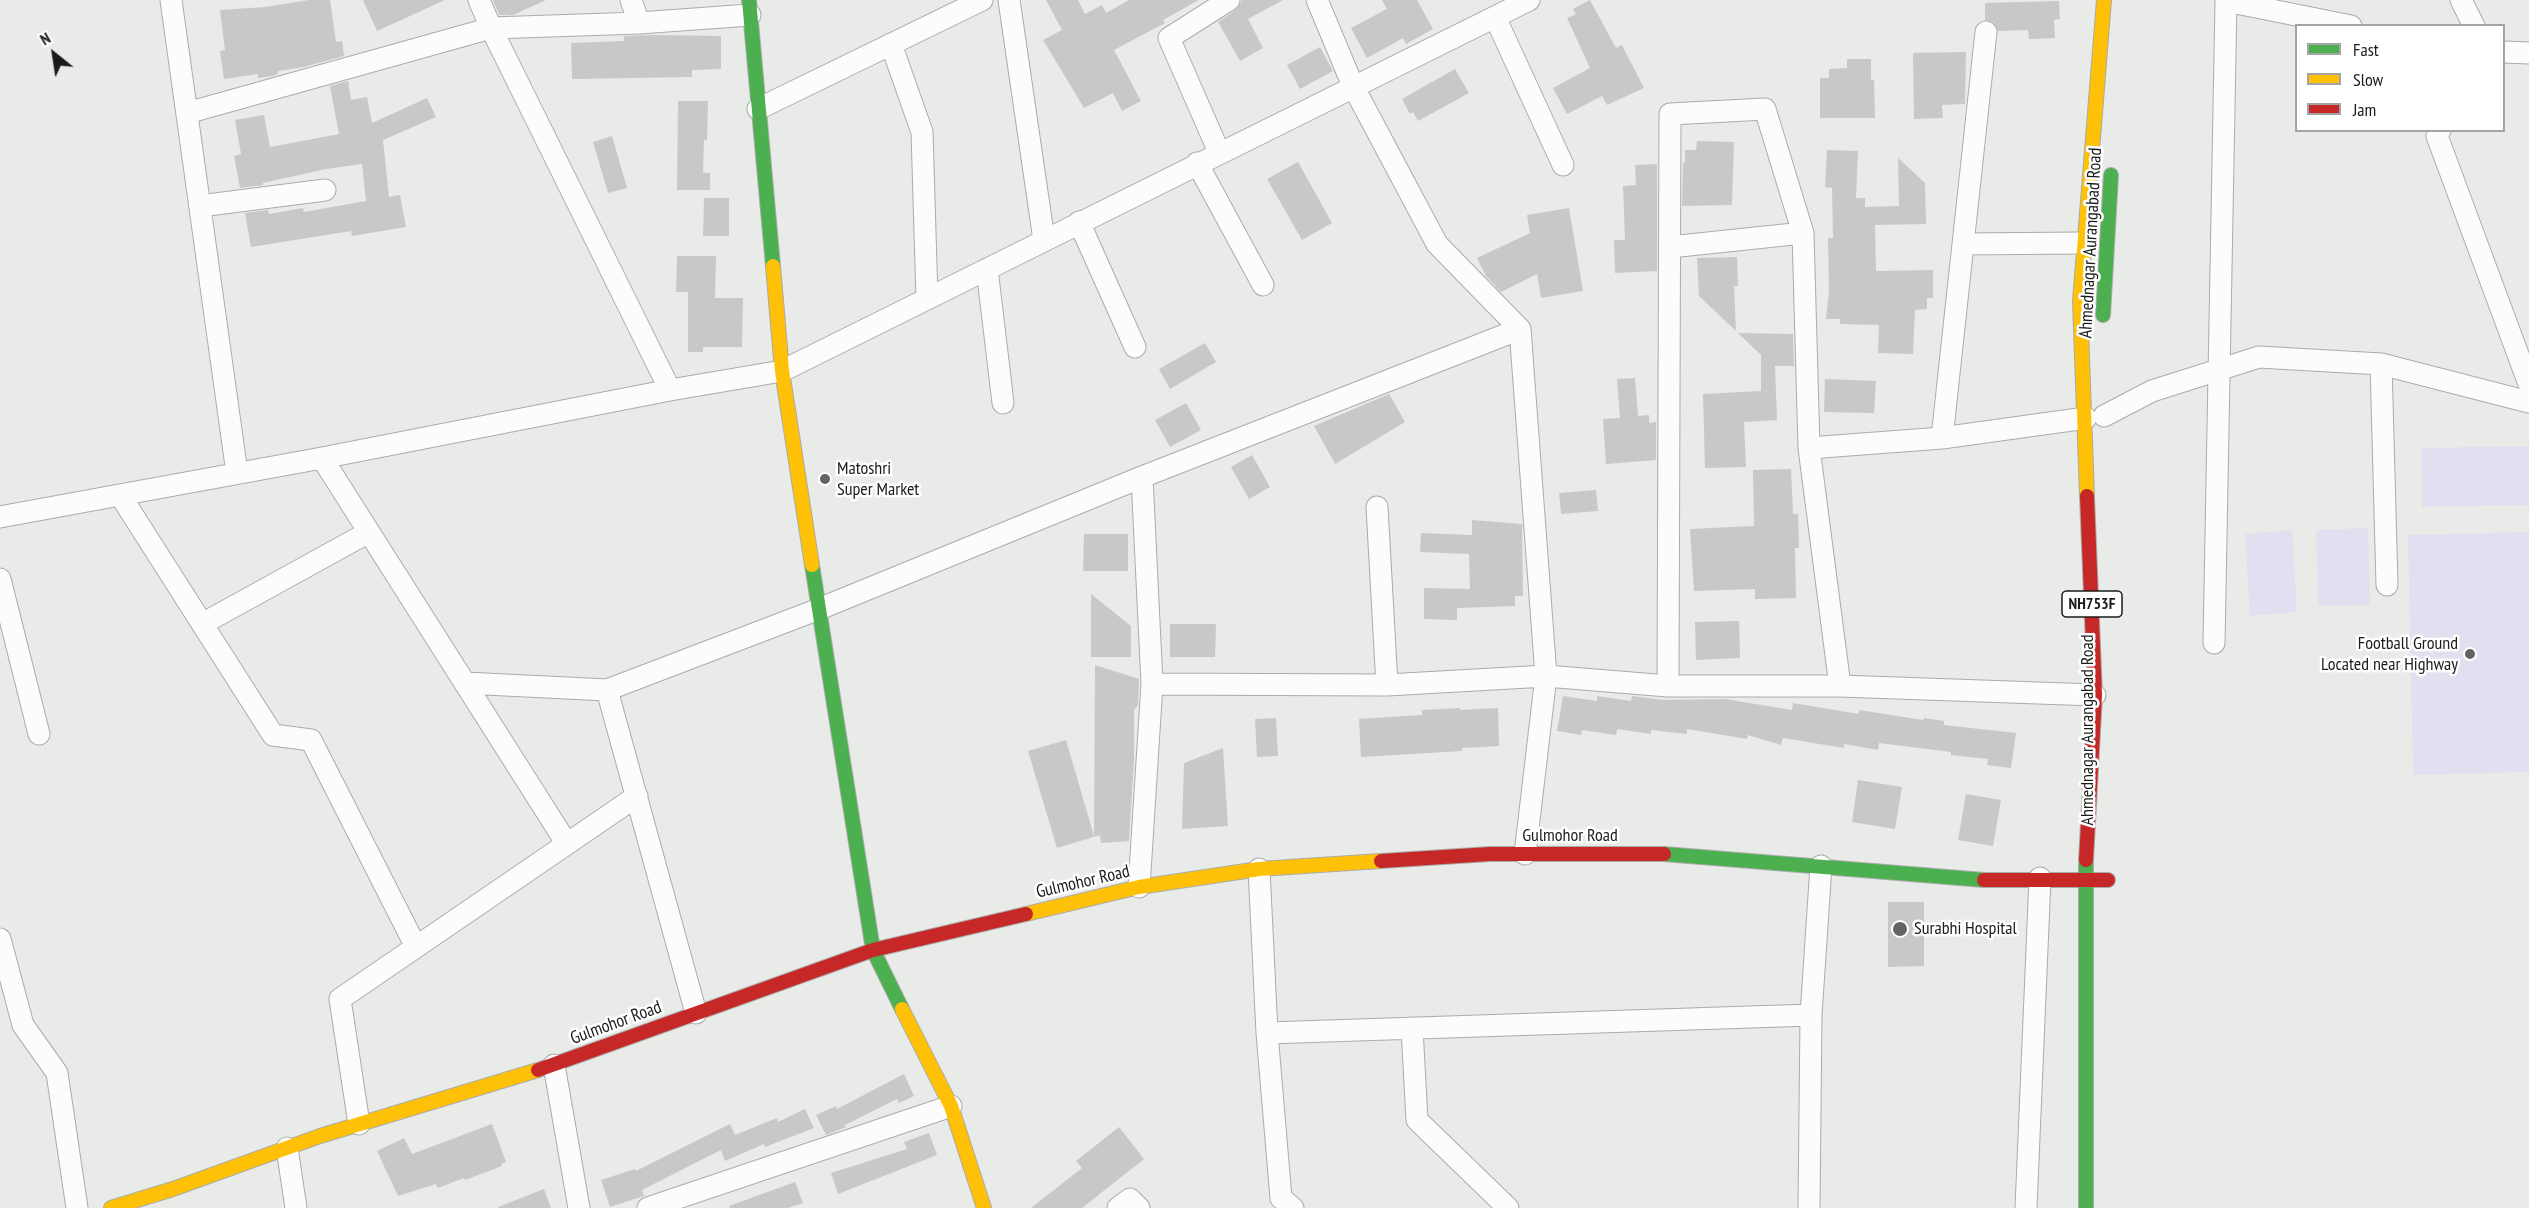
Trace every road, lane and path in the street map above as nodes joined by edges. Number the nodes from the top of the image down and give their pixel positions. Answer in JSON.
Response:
{"nodes":[{"id":1,"x":479,"y":0,"type":"edge"},
{"id":2,"x":631,"y":0,"type":"edge"},
{"id":3,"x":982,"y":0,"type":"edge"},
{"id":4,"x":1009,"y":0,"type":"edge"},
{"id":5,"x":1229,"y":0,"type":"edge"},
{"id":6,"x":1317,"y":0,"type":"edge"},
{"id":7,"x":1529,"y":0,"type":"edge"},
{"id":8,"x":2104,"y":0,"type":"edge"},
{"id":9,"x":2461,"y":0,"type":"edge"},
{"id":10,"x":177,"y":1,"type":"edge"},
{"id":11,"x":749,"y":8,"type":"edge"},
{"id":12,"x":1495,"y":17,"type":"junction"},
{"id":13,"x":639,"y":23,"type":"junction"},
{"id":14,"x":2341,"y":24,"type":"edge"},
{"id":15,"x":2473,"y":24,"type":"edge"},
{"id":16,"x":490,"y":28,"type":"junction"},
{"id":17,"x":1986,"y":32,"type":"dead end"},
{"id":18,"x":891,"y":44,"type":"junction"},
{"id":19,"x":2505,"y":52,"type":"edge"},
{"id":20,"x":2529,"y":53,"type":"edge"},
{"id":21,"x":1353,"y":86,"type":"junction"},
{"id":22,"x":758,"y":109,"type":"junction"},
{"id":23,"x":187,"y":113,"type":"junction"},
{"id":24,"x":2439,"y":132,"type":"edge"},
{"id":25,"x":1219,"y":152,"type":"junction"},
{"id":26,"x":2113,"y":157,"type":"dead end"},
{"id":27,"x":1197,"y":163,"type":"junction"},
{"id":28,"x":1563,"y":165,"type":"dead end"},
{"id":29,"x":325,"y":190,"type":"dead end"},
{"id":30,"x":200,"y":206,"type":"junction"},
{"id":31,"x":1078,"y":222,"type":"junction"},
{"id":32,"x":1803,"y":233,"type":"junction"},
{"id":33,"x":1044,"y":240,"type":"junction"},
{"id":34,"x":2083,"y":243,"type":"junction"},
{"id":35,"x":1963,"y":244,"type":"junction"},
{"id":36,"x":1670,"y":247,"type":"junction"},
{"id":37,"x":987,"y":269,"type":"junction"},
{"id":38,"x":1263,"y":285,"type":"dead end"},
{"id":39,"x":927,"y":299,"type":"junction"},
{"id":40,"x":2103,"y":324,"type":"dead end"},
{"id":41,"x":1520,"y":329,"type":"junction"},
{"id":42,"x":1135,"y":347,"type":"dead end"},
{"id":43,"x":2381,"y":364,"type":"junction"},
{"id":44,"x":2220,"y":369,"type":"junction"},
{"id":45,"x":782,"y":371,"type":"junction"},
{"id":46,"x":2529,"y":384,"type":"edge"},
{"id":47,"x":670,"y":390,"type":"junction"},
{"id":48,"x":2529,"y":402,"type":"edge"},
{"id":49,"x":1003,"y":403,"type":"dead end"},
{"id":50,"x":2099,"y":417,"type":"junction"},
{"id":51,"x":1942,"y":438,"type":"junction"},
{"id":52,"x":1809,"y":448,"type":"junction"},
{"id":53,"x":322,"y":458,"type":"junction"},
{"id":54,"x":237,"y":473,"type":"junction"},
{"id":55,"x":1142,"y":477,"type":"junction"},
{"id":56,"x":120,"y":495,"type":"junction"},
{"id":57,"x":1377,"y":507,"type":"dead end"},
{"id":58,"x":0,"y":517,"type":"edge"},
{"id":59,"x":369,"y":532,"type":"junction"},
{"id":60,"x":0,"y":579,"type":"edge"},
{"id":61,"x":2387,"y":585,"type":"dead end"},
{"id":62,"x":2105,"y":594,"type":"dead end"},
{"id":63,"x":819,"y":609,"type":"junction"},
{"id":64,"x":202,"y":624,"type":"junction"},
{"id":65,"x":2214,"y":643,"type":"dead end"},
{"id":66,"x":1546,"y":676,"type":"junction"},
{"id":67,"x":465,"y":683,"type":"junction"},
{"id":68,"x":1152,"y":684,"type":"junction"},
{"id":69,"x":1386,"y":685,"type":"junction"},
{"id":70,"x":1668,"y":686,"type":"junction"},
{"id":71,"x":1840,"y":686,"type":"junction"},
{"id":72,"x":607,"y":690,"type":"junction"},
{"id":73,"x":2095,"y":695,"type":"junction"},
{"id":74,"x":39,"y":734,"type":"dead end"},
{"id":75,"x":2106,"y":749,"type":"dead end"},
{"id":76,"x":637,"y":796,"type":"junction"},
{"id":77,"x":567,"y":844,"type":"junction"},
{"id":78,"x":1525,"y":854,"type":"junction"},
{"id":79,"x":1821,"y":866,"type":"junction"},
{"id":80,"x":1259,"y":869,"type":"junction"},
{"id":81,"x":2040,"y":879,"type":"junction"},
{"id":82,"x":2085,"y":880,"type":"junction"},
{"id":83,"x":2108,"y":880,"type":"dead end"},
{"id":84,"x":1139,"y":887,"type":"junction"},
{"id":85,"x":0,"y":939,"type":"edge"},
{"id":86,"x":416,"y":947,"type":"junction"},
{"id":87,"x":873,"y":950,"type":"junction"},
{"id":88,"x":696,"y":1013,"type":"junction"},
{"id":89,"x":1811,"y":1015,"type":"junction"},
{"id":90,"x":1413,"y":1029,"type":"junction"},
{"id":91,"x":1267,"y":1033,"type":"junction"},
{"id":92,"x":554,"y":1065,"type":"junction"},
{"id":93,"x":951,"y":1106,"type":"junction"},
{"id":94,"x":358,"y":1124,"type":"junction"},
{"id":95,"x":286,"y":1148,"type":"junction"},
{"id":96,"x":77,"y":1208,"type":"edge"},
{"id":97,"x":111,"y":1208,"type":"edge"},
{"id":98,"x":296,"y":1208,"type":"edge"},
{"id":99,"x":579,"y":1208,"type":"edge"},
{"id":100,"x":648,"y":1208,"type":"edge"},
{"id":101,"x":984,"y":1208,"type":"edge"},
{"id":102,"x":1118,"y":1208,"type":"edge"},
{"id":103,"x":1139,"y":1208,"type":"edge"},
{"id":104,"x":1293,"y":1208,"type":"edge"},
{"id":105,"x":1508,"y":1208,"type":"edge"},
{"id":106,"x":1809,"y":1208,"type":"edge"},
{"id":107,"x":2026,"y":1208,"type":"edge"},
{"id":108,"x":2086,"y":1208,"type":"edge"}],
"edges":[{"from":1,"to":16,"type":"street"},
{"from":2,"to":13,"type":"street"},
{"from":3,"to":18,"type":"street"},
{"from":4,"to":33,"type":"street"},
{"from":5,"to":25,"type":"street"},
{"from":6,"to":21,"type":"street"},
{"from":7,"to":12,"type":"street"},
{"from":8,"to":34,"type":"main road","number":"NH753F"},
{"from":9,"to":15,"type":"street"},
{"from":10,"to":23,"type":"street"},
{"from":11,"to":13,"type":"street"},
{"from":11,"to":22,"type":"main road"},
{"from":12,"to":21,"type":"street"},
{"from":12,"to":28,"type":"street"},
{"from":13,"to":16,"type":"street"},
{"from":14,"to":44,"type":"street"},
{"from":16,"to":23,"type":"street"},
{"from":16,"to":47,"type":"street"},
{"from":17,"to":35,"type":"street"},
{"from":18,"to":22,"type":"street"},
{"from":18,"to":39,"type":"street"},
{"from":19,"to":20,"type":"street"},
{"from":21,"to":25,"type":"street"},
{"from":21,"to":41,"type":"street"},
{"from":22,"to":45,"type":"main road"},
{"from":23,"to":30,"type":"street"},
{"from":24,"to":46,"type":"street"},
{"from":25,"to":27,"type":"street"},
{"from":26,"to":40,"type":"main road","name":"Ahmednagar Aurangabad Road"},
{"from":27,"to":31,"type":"street"},
{"from":27,"to":38,"type":"street"},
{"from":29,"to":30,"type":"street"},
{"from":30,"to":54,"type":"street"},
{"from":31,"to":33,"type":"street"},
{"from":31,"to":42,"type":"street"},
{"from":32,"to":36,"type":"street"},
{"from":32,"to":36,"type":"street"},
{"from":32,"to":52,"type":"street"},
{"from":33,"to":37,"type":"street"},
{"from":34,"to":35,"type":"street"},
{"from":34,"to":50,"type":"main road","number":"NH753F"},
{"from":35,"to":51,"type":"street"},
{"from":36,"to":70,"type":"street"},
{"from":37,"to":39,"type":"street"},
{"from":37,"to":49,"type":"street"},
{"from":39,"to":45,"type":"street"},
{"from":41,"to":55,"type":"street"},
{"from":41,"to":66,"type":"street"},
{"from":43,"to":44,"type":"street"},
{"from":43,"to":48,"type":"street"},
{"from":43,"to":61,"type":"street"},
{"from":44,"to":50,"type":"street"},
{"from":44,"to":65,"type":"street"},
{"from":45,"to":47,"type":"street"},
{"from":45,"to":63,"type":"main road"},
{"from":47,"to":53,"type":"street"},
{"from":50,"to":51,"type":"street"},
{"from":50,"to":73,"type":"main road","number":"NH753F"},
{"from":51,"to":52,"type":"street"},
{"from":52,"to":71,"type":"street"},
{"from":53,"to":54,"type":"street"},
{"from":53,"to":59,"type":"street"},
{"from":54,"to":56,"type":"street"},
{"from":55,"to":63,"type":"street"},
{"from":55,"to":68,"type":"street"},
{"from":56,"to":58,"type":"street"},
{"from":56,"to":64,"type":"street"},
{"from":57,"to":69,"type":"street"},
{"from":59,"to":64,"type":"street"},
{"from":59,"to":67,"type":"street"},
{"from":60,"to":74,"type":"street"},
{"from":62,"to":75,"type":"main road","name":"Ahmednagar Aurangabad Road","number":"NH753F"},
{"from":63,"to":72,"type":"street"},
{"from":63,"to":87,"type":"main road"},
{"from":64,"to":86,"type":"street"},
{"from":66,"to":69,"type":"street"},
{"from":66,"to":70,"type":"street"},
{"from":66,"to":78,"type":"street"},
{"from":67,"to":72,"type":"street"},
{"from":67,"to":77,"type":"street"},
{"from":68,"to":69,"type":"street"},
{"from":68,"to":84,"type":"street"},
{"from":70,"to":71,"type":"street"},
{"from":71,"to":73,"type":"street"},
{"from":72,"to":76,"type":"street"},
{"from":73,"to":82,"type":"main road","number":"NH753F"},
{"from":76,"to":77,"type":"street"},
{"from":76,"to":88,"type":"street"},
{"from":77,"to":86,"type":"street"},
{"from":78,"to":79,"type":"main road","name":"Gulmohor Road"},
{"from":78,"to":80,"type":"main road","name":"Gulmohor Road"},
{"from":79,"to":81,"type":"main road","name":"Gulmohor Road"},
{"from":79,"to":89,"type":"street"},
{"from":80,"to":84,"type":"main road","name":"Gulmohor Road"},
{"from":80,"to":91,"type":"street"},
{"from":81,"to":82,"type":"main road","name":"Gulmohor Road"},
{"from":81,"to":107,"type":"street"},
{"from":82,"to":83,"type":"main road","name":"Gulmohor Road"},
{"from":82,"to":108,"type":"main road","number":"NH753F"},
{"from":84,"to":87,"type":"main road","name":"Gulmohor Road"},
{"from":85,"to":96,"type":"street"},
{"from":86,"to":94,"type":"street"},
{"from":87,"to":88,"type":"main road","name":"Gulmohor Road"},
{"from":87,"to":93,"type":"main road"},
{"from":88,"to":92,"type":"main road","name":"Gulmohor Road"},
{"from":89,"to":90,"type":"street"},
{"from":89,"to":106,"type":"street"},
{"from":90,"to":91,"type":"street"},
{"from":90,"to":105,"type":"street"},
{"from":91,"to":104,"type":"street"},
{"from":92,"to":94,"type":"main road","name":"Gulmohor Road"},
{"from":92,"to":99,"type":"street"},
{"from":93,"to":100,"type":"street"},
{"from":93,"to":101,"type":"main road"},
{"from":94,"to":95,"type":"main road","name":"Gulmohor Road"},
{"from":95,"to":97,"type":"main road","name":"Gulmohor Road"},
{"from":95,"to":98,"type":"street"},
{"from":102,"to":103,"type":"street"}]}
